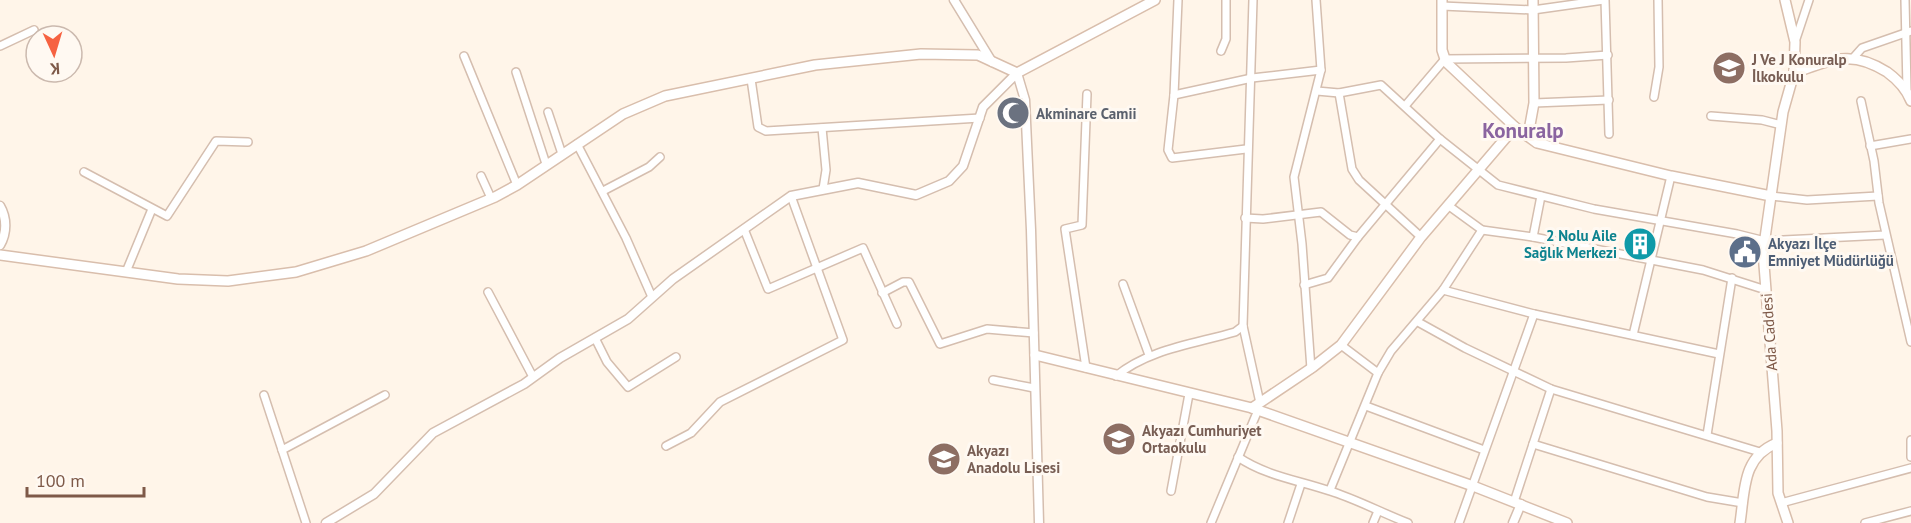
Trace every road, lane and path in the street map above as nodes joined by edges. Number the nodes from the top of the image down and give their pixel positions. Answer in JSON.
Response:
{"nodes":[{"id":1,"x":954,"y":0,"type":"edge"},
{"id":2,"x":1153,"y":0,"type":"edge"},
{"id":3,"x":1178,"y":0,"type":"edge"},
{"id":4,"x":1226,"y":0,"type":"edge"},
{"id":5,"x":1253,"y":0,"type":"edge"},
{"id":6,"x":1316,"y":0,"type":"edge"},
{"id":7,"x":1533,"y":0,"type":"edge"},
{"id":8,"x":1605,"y":0,"type":"edge"},
{"id":9,"x":1658,"y":0,"type":"edge"},
{"id":10,"x":1785,"y":0,"type":"edge"},
{"id":11,"x":1809,"y":0,"type":"edge"},
{"id":12,"x":1905,"y":0,"type":"edge"},
{"id":13,"x":1442,"y":3,"type":"edge"},
{"id":14,"x":1533,"y":10,"type":"junction"},
{"id":15,"x":1908,"y":32,"type":"edge"},
{"id":16,"x":24,"y":35,"type":"edge"},
{"id":17,"x":1795,"y":42,"type":"junction"},
{"id":18,"x":0,"y":46,"type":"edge"},
{"id":19,"x":1221,"y":51,"type":"dead end"},
{"id":20,"x":1608,"y":55,"type":"junction"},
{"id":21,"x":464,"y":56,"type":"dead end"},
{"id":22,"x":1854,"y":57,"type":"junction"},
{"id":23,"x":1534,"y":58,"type":"junction"},
{"id":24,"x":1445,"y":59,"type":"junction"},
{"id":25,"x":992,"y":62,"type":"junction"},
{"id":26,"x":1321,"y":70,"type":"junction"},
{"id":27,"x":516,"y":72,"type":"dead end"},
{"id":28,"x":1794,"y":73,"type":"junction"},
{"id":29,"x":1017,"y":74,"type":"junction"},
{"id":30,"x":1252,"y":78,"type":"junction"},
{"id":31,"x":751,"y":79,"type":"junction"},
{"id":32,"x":1907,"y":89,"type":"junction"},
{"id":33,"x":1317,"y":91,"type":"junction"},
{"id":34,"x":1339,"y":93,"type":"junction"},
{"id":35,"x":1087,"y":94,"type":"dead end"},
{"id":36,"x":1174,"y":95,"type":"junction"},
{"id":37,"x":1654,"y":97,"type":"dead end"},
{"id":38,"x":1609,"y":100,"type":"junction"},
{"id":39,"x":1911,"y":100,"type":"edge"},
{"id":40,"x":1861,"y":102,"type":"dead end"},
{"id":41,"x":1534,"y":103,"type":"junction"},
{"id":42,"x":1405,"y":106,"type":"junction"},
{"id":43,"x":548,"y":112,"type":"dead end"},
{"id":44,"x":1711,"y":116,"type":"dead end"},
{"id":45,"x":980,"y":118,"type":"junction"},
{"id":46,"x":1781,"y":125,"type":"junction"},
{"id":47,"x":1515,"y":127,"type":"junction"},
{"id":48,"x":822,"y":128,"type":"junction"},
{"id":49,"x":1609,"y":134,"type":"dead end"},
{"id":50,"x":1528,"y":136,"type":"junction"},
{"id":51,"x":1440,"y":139,"type":"junction"},
{"id":52,"x":1911,"y":139,"type":"edge"},
{"id":53,"x":248,"y":142,"type":"dead end"},
{"id":54,"x":577,"y":144,"type":"junction"},
{"id":55,"x":1870,"y":146,"type":"junction"},
{"id":56,"x":1246,"y":149,"type":"junction"},
{"id":57,"x":562,"y":154,"type":"junction"},
{"id":58,"x":660,"y":157,"type":"dead end"},
{"id":59,"x":546,"y":164,"type":"junction"},
{"id":60,"x":1478,"y":170,"type":"junction"},
{"id":61,"x":84,"y":172,"type":"dead end"},
{"id":62,"x":481,"y":176,"type":"dead end"},
{"id":63,"x":1671,"y":176,"type":"junction"},
{"id":64,"x":517,"y":185,"type":"junction"},
{"id":65,"x":823,"y":189,"type":"junction"},
{"id":66,"x":603,"y":191,"type":"junction"},
{"id":67,"x":791,"y":196,"type":"junction"},
{"id":68,"x":1541,"y":196,"type":"junction"},
{"id":69,"x":1771,"y":196,"type":"junction"},
{"id":70,"x":1878,"y":196,"type":"junction"},
{"id":71,"x":491,"y":198,"type":"junction"},
{"id":72,"x":1387,"y":204,"type":"junction"},
{"id":73,"x":0,"y":206,"type":"edge"},
{"id":74,"x":1449,"y":206,"type":"junction"},
{"id":75,"x":152,"y":208,"type":"junction"},
{"id":76,"x":1298,"y":215,"type":"junction"},
{"id":77,"x":1245,"y":218,"type":"junction"},
{"id":78,"x":1661,"y":223,"type":"junction"},
{"id":79,"x":744,"y":229,"type":"junction"},
{"id":80,"x":1482,"y":230,"type":"junction"},
{"id":81,"x":1885,"y":235,"type":"junction"},
{"id":82,"x":1358,"y":237,"type":"junction"},
{"id":83,"x":1420,"y":237,"type":"junction"},
{"id":84,"x":1533,"y":237,"type":"junction"},
{"id":85,"x":1765,"y":241,"type":"junction"},
{"id":86,"x":0,"y":245,"type":"edge"},
{"id":87,"x":0,"y":255,"type":"edge"},
{"id":88,"x":1649,"y":261,"type":"junction"},
{"id":89,"x":816,"y":268,"type":"junction"},
{"id":90,"x":126,"y":272,"type":"junction"},
{"id":91,"x":1732,"y":279,"type":"junction"},
{"id":92,"x":1123,"y":284,"type":"dead end"},
{"id":93,"x":1304,"y":285,"type":"junction"},
{"id":94,"x":1443,"y":290,"type":"junction"},
{"id":95,"x":1766,"y":290,"type":"junction"},
{"id":96,"x":488,"y":292,"type":"dead end"},
{"id":97,"x":882,"y":293,"type":"junction"},
{"id":98,"x":652,"y":297,"type":"junction"},
{"id":99,"x":1534,"y":314,"type":"junction"},
{"id":100,"x":1418,"y":322,"type":"junction"},
{"id":101,"x":897,"y":324,"type":"dead end"},
{"id":102,"x":1242,"y":326,"type":"junction"},
{"id":103,"x":1034,"y":333,"type":"junction"},
{"id":104,"x":1633,"y":334,"type":"junction"},
{"id":105,"x":596,"y":338,"type":"junction"},
{"id":106,"x":1911,"y":342,"type":"edge"},
{"id":107,"x":1341,"y":345,"type":"junction"},
{"id":108,"x":1719,"y":354,"type":"junction"},
{"id":109,"x":1035,"y":355,"type":"junction"},
{"id":110,"x":1149,"y":356,"type":"junction"},
{"id":111,"x":676,"y":357,"type":"dead end"},
{"id":112,"x":1086,"y":368,"type":"junction"},
{"id":113,"x":1311,"y":369,"type":"junction"},
{"id":114,"x":1514,"y":371,"type":"junction"},
{"id":115,"x":1377,"y":373,"type":"junction"},
{"id":116,"x":1116,"y":376,"type":"junction"},
{"id":117,"x":533,"y":377,"type":"junction"},
{"id":118,"x":993,"y":380,"type":"dead end"},
{"id":119,"x":1034,"y":388,"type":"junction"},
{"id":120,"x":1551,"y":389,"type":"junction"},
{"id":121,"x":1189,"y":394,"type":"junction"},
{"id":122,"x":264,"y":395,"type":"dead end"},
{"id":123,"x":384,"y":395,"type":"dead end"},
{"id":124,"x":1366,"y":406,"type":"junction"},
{"id":125,"x":1256,"y":407,"type":"junction"},
{"id":126,"x":1707,"y":435,"type":"junction"},
{"id":127,"x":1911,"y":440,"type":"edge"},
{"id":128,"x":1350,"y":441,"type":"junction"},
{"id":129,"x":1777,"y":443,"type":"junction"},
{"id":130,"x":1533,"y":444,"type":"junction"},
{"id":131,"x":666,"y":446,"type":"dead end"},
{"id":132,"x":282,"y":450,"type":"junction"},
{"id":133,"x":1484,"y":450,"type":"junction"},
{"id":134,"x":1760,"y":452,"type":"junction"},
{"id":135,"x":1238,"y":457,"type":"junction"},
{"id":136,"x":1911,"y":457,"type":"edge"},
{"id":137,"x":1911,"y":468,"type":"edge"},
{"id":138,"x":1300,"y":484,"type":"junction"},
{"id":139,"x":1473,"y":486,"type":"junction"},
{"id":140,"x":1330,"y":490,"type":"junction"},
{"id":141,"x":1171,"y":491,"type":"dead end"},
{"id":142,"x":1781,"y":502,"type":"junction"},
{"id":143,"x":1518,"y":503,"type":"junction"},
{"id":144,"x":1743,"y":503,"type":"junction"},
{"id":145,"x":1378,"y":511,"type":"junction"},
{"id":146,"x":1911,"y":511,"type":"edge"},
{"id":147,"x":306,"y":523,"type":"edge"},
{"id":148,"x":326,"y":523,"type":"edge"},
{"id":149,"x":1039,"y":523,"type":"edge"},
{"id":150,"x":1211,"y":523,"type":"edge"},
{"id":151,"x":1288,"y":523,"type":"edge"},
{"id":152,"x":1372,"y":523,"type":"edge"},
{"id":153,"x":1408,"y":523,"type":"edge"},
{"id":154,"x":1459,"y":523,"type":"edge"},
{"id":155,"x":1513,"y":523,"type":"edge"},
{"id":156,"x":1567,"y":523,"type":"edge"},
{"id":157,"x":1740,"y":523,"type":"edge"},
{"id":158,"x":1788,"y":523,"type":"edge"},
{"id":159,"x":1865,"y":523,"type":"edge"}],
"edges":[{"from":1,"to":25,"type":"street"},
{"from":2,"to":29,"type":"main road"},
{"from":3,"to":36,"type":"street"},
{"from":4,"to":19,"type":"street"},
{"from":5,"to":30,"type":"street"},
{"from":6,"to":26,"type":"street"},
{"from":7,"to":14,"type":"main road"},
{"from":8,"to":14,"type":"street"},
{"from":8,"to":20,"type":"street"},
{"from":9,"to":37,"type":"street"},
{"from":10,"to":17,"type":"main road","name":"Ada Caddesi"},
{"from":11,"to":17,"type":"street"},
{"from":12,"to":15,"type":"street"},
{"from":13,"to":14,"type":"street"},
{"from":13,"to":24,"type":"main road"},
{"from":14,"to":23,"type":"main road"},
{"from":15,"to":22,"type":"street"},
{"from":15,"to":32,"type":"street"},
{"from":16,"to":18,"type":"street"},
{"from":17,"to":28,"type":"main road","name":"Ada Caddesi"},
{"from":20,"to":23,"type":"street"},
{"from":20,"to":38,"type":"street"},
{"from":21,"to":64,"type":"street"},
{"from":22,"to":28,"type":"main road"},
{"from":22,"to":32,"type":"main road"},
{"from":23,"to":24,"type":"street"},
{"from":23,"to":41,"type":"main road"},
{"from":24,"to":42,"type":"street"},
{"from":24,"to":47,"type":"main road"},
{"from":25,"to":29,"type":"main road"},
{"from":25,"to":31,"type":"main road"},
{"from":26,"to":30,"type":"street"},
{"from":26,"to":33,"type":"street"},
{"from":27,"to":59,"type":"street"},
{"from":28,"to":46,"type":"main road","name":"Ada Caddesi"},
{"from":29,"to":45,"type":"street"},
{"from":29,"to":103,"type":"street"},
{"from":30,"to":36,"type":"street"},
{"from":30,"to":56,"type":"street"},
{"from":31,"to":48,"type":"street"},
{"from":31,"to":54,"type":"main road"},
{"from":32,"to":39,"type":"main road"},
{"from":33,"to":34,"type":"street"},
{"from":33,"to":76,"type":"street"},
{"from":34,"to":42,"type":"street"},
{"from":34,"to":72,"type":"street"},
{"from":35,"to":112,"type":"street"},
{"from":36,"to":56,"type":"street"},
{"from":38,"to":41,"type":"street"},
{"from":38,"to":49,"type":"street"},
{"from":40,"to":55,"type":"street"},
{"from":41,"to":50,"type":"main road"},
{"from":42,"to":51,"type":"street"},
{"from":43,"to":57,"type":"street"},
{"from":44,"to":46,"type":"street"},
{"from":45,"to":48,"type":"street"},
{"from":45,"to":65,"type":"street"},
{"from":46,"to":69,"type":"main road","name":"Ada Caddesi"},
{"from":47,"to":50,"type":"main road"},
{"from":47,"to":60,"type":"main road"},
{"from":48,"to":65,"type":"street"},
{"from":50,"to":63,"type":"main road"},
{"from":51,"to":60,"type":"street"},
{"from":51,"to":72,"type":"street"},
{"from":52,"to":55,"type":"street"},
{"from":53,"to":75,"type":"street"},
{"from":54,"to":57,"type":"main road"},
{"from":54,"to":66,"type":"street"},
{"from":55,"to":70,"type":"street"},
{"from":56,"to":77,"type":"street"},
{"from":57,"to":59,"type":"main road"},
{"from":58,"to":66,"type":"street"},
{"from":59,"to":64,"type":"main road"},
{"from":60,"to":68,"type":"street"},
{"from":60,"to":74,"type":"main road"},
{"from":61,"to":75,"type":"street"},
{"from":62,"to":71,"type":"street"},
{"from":63,"to":69,"type":"main road"},
{"from":63,"to":78,"type":"street"},
{"from":64,"to":71,"type":"main road"},
{"from":65,"to":67,"type":"street"},
{"from":66,"to":98,"type":"street"},
{"from":67,"to":79,"type":"street"},
{"from":67,"to":89,"type":"street"},
{"from":68,"to":78,"type":"street"},
{"from":68,"to":84,"type":"street"},
{"from":69,"to":70,"type":"street"},
{"from":69,"to":85,"type":"main road","name":"Ada Caddesi"},
{"from":70,"to":81,"type":"street"},
{"from":71,"to":90,"type":"main road"},
{"from":72,"to":82,"type":"street"},
{"from":72,"to":83,"type":"street"},
{"from":73,"to":86,"type":"street"},
{"from":74,"to":80,"type":"street"},
{"from":74,"to":83,"type":"main road"},
{"from":75,"to":90,"type":"street"},
{"from":76,"to":77,"type":"street"},
{"from":76,"to":82,"type":"street"},
{"from":76,"to":93,"type":"street"},
{"from":77,"to":102,"type":"street"},
{"from":78,"to":85,"type":"street"},
{"from":78,"to":88,"type":"street"},
{"from":79,"to":89,"type":"street"},
{"from":79,"to":98,"type":"street"},
{"from":80,"to":84,"type":"street"},
{"from":80,"to":94,"type":"street"},
{"from":81,"to":85,"type":"street"},
{"from":81,"to":106,"type":"street"},
{"from":82,"to":93,"type":"street"},
{"from":83,"to":107,"type":"main road"},
{"from":84,"to":88,"type":"street"},
{"from":85,"to":95,"type":"main road","name":"Ada Caddesi"},
{"from":87,"to":90,"type":"main road"},
{"from":88,"to":91,"type":"street"},
{"from":88,"to":104,"type":"street"},
{"from":89,"to":97,"type":"street"},
{"from":89,"to":131,"type":"street"},
{"from":91,"to":95,"type":"street"},
{"from":91,"to":108,"type":"street"},
{"from":92,"to":110,"type":"street"},
{"from":93,"to":113,"type":"street"},
{"from":94,"to":99,"type":"street"},
{"from":94,"to":100,"type":"street"},
{"from":95,"to":129,"type":"main road","name":"Ada Caddesi"},
{"from":96,"to":117,"type":"street"},
{"from":97,"to":101,"type":"street"},
{"from":97,"to":103,"type":"street"},
{"from":98,"to":105,"type":"street"},
{"from":99,"to":104,"type":"street"},
{"from":99,"to":114,"type":"street"},
{"from":100,"to":114,"type":"street"},
{"from":100,"to":115,"type":"street"},
{"from":102,"to":110,"type":"street"},
{"from":102,"to":125,"type":"street"},
{"from":103,"to":109,"type":"street"},
{"from":104,"to":108,"type":"street"},
{"from":105,"to":111,"type":"street"},
{"from":105,"to":117,"type":"street"},
{"from":107,"to":113,"type":"main road"},
{"from":107,"to":115,"type":"street"},
{"from":108,"to":126,"type":"street"},
{"from":109,"to":112,"type":"main road"},
{"from":109,"to":119,"type":"street"},
{"from":110,"to":116,"type":"street"},
{"from":112,"to":116,"type":"main road"},
{"from":113,"to":125,"type":"main road"},
{"from":114,"to":120,"type":"street"},
{"from":114,"to":133,"type":"street"},
{"from":115,"to":124,"type":"street"},
{"from":116,"to":121,"type":"main road"},
{"from":117,"to":148,"type":"street"},
{"from":118,"to":119,"type":"street"},
{"from":119,"to":149,"type":"street"},
{"from":120,"to":126,"type":"street"},
{"from":120,"to":130,"type":"street"},
{"from":121,"to":125,"type":"main road"},
{"from":121,"to":141,"type":"street"},
{"from":122,"to":132,"type":"street"},
{"from":123,"to":132,"type":"street"},
{"from":124,"to":128,"type":"street"},
{"from":124,"to":133,"type":"street"},
{"from":125,"to":128,"type":"main road"},
{"from":125,"to":135,"type":"street"},
{"from":126,"to":134,"type":"street"},
{"from":127,"to":136,"type":"street"},
{"from":128,"to":139,"type":"main road"},
{"from":128,"to":140,"type":"street"},
{"from":129,"to":134,"type":"main road"},
{"from":129,"to":142,"type":"main road","name":"Ada Caddesi"},
{"from":130,"to":143,"type":"street"},
{"from":130,"to":144,"type":"street"},
{"from":132,"to":147,"type":"street"},
{"from":133,"to":139,"type":"street"},
{"from":134,"to":144,"type":"main road"},
{"from":135,"to":138,"type":"street"},
{"from":135,"to":150,"type":"street"},
{"from":137,"to":142,"type":"street"},
{"from":138,"to":140,"type":"street"},
{"from":138,"to":151,"type":"street"},
{"from":139,"to":143,"type":"main road"},
{"from":139,"to":154,"type":"street"},
{"from":140,"to":145,"type":"street"},
{"from":142,"to":158,"type":"main road","name":"Ada Caddesi"},
{"from":143,"to":155,"type":"street"},
{"from":143,"to":156,"type":"main road"},
{"from":144,"to":157,"type":"main road"},
{"from":145,"to":152,"type":"street"},
{"from":145,"to":153,"type":"street"},
{"from":146,"to":159,"type":"street"}]}
